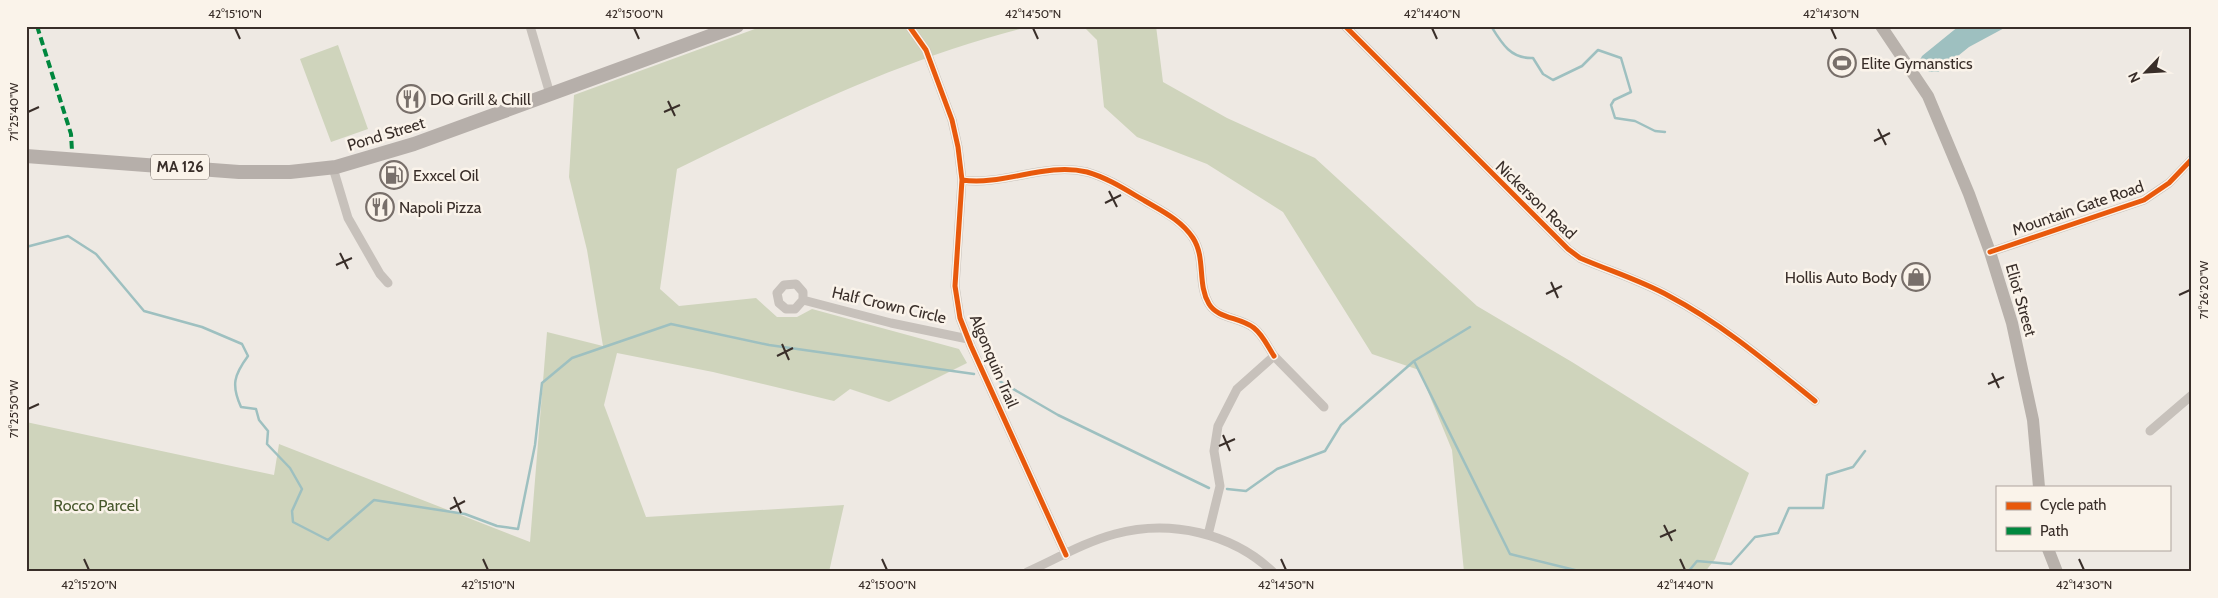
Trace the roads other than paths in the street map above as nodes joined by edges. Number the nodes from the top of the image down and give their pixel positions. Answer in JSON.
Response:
{"nodes":[{"id":1,"x":530,"y":26,"type":"edge"},
{"id":2,"x":737,"y":26,"type":"edge"},
{"id":3,"x":910,"y":26,"type":"edge"},
{"id":4,"x":1345,"y":26,"type":"edge"},
{"id":5,"x":1881,"y":26,"type":"edge"},
{"id":6,"x":717,"y":30,"type":"edge"},
{"id":7,"x":550,"y":94,"type":"junction"},
{"id":8,"x":26,"y":156,"type":"edge"},
{"id":9,"x":2192,"y":159,"type":"edge"},
{"id":10,"x":334,"y":168,"type":"junction"},
{"id":11,"x":962,"y":180,"type":"junction"},
{"id":12,"x":1990,"y":252,"type":"junction"},
{"id":13,"x":388,"y":283,"type":"dead end"},
{"id":14,"x":803,"y":300,"type":"dead end"},
{"id":15,"x":968,"y":339,"type":"junction"},
{"id":16,"x":1274,"y":356,"type":"junction"},
{"id":17,"x":2192,"y":394,"type":"edge"},
{"id":18,"x":1815,"y":401,"type":"dead end"},
{"id":19,"x":1324,"y":407,"type":"dead end"},
{"id":20,"x":2150,"y":431,"type":"dead end"},
{"id":21,"x":2039,"y":486,"type":"edge"},
{"id":22,"x":1208,"y":535,"type":"junction"},
{"id":23,"x":2048,"y":550,"type":"edge"},
{"id":24,"x":1066,"y":555,"type":"junction"},
{"id":25,"x":1027,"y":572,"type":"edge"},
{"id":26,"x":1274,"y":572,"type":"edge"},
{"id":27,"x":2057,"y":572,"type":"edge"}],
"edges":[{"from":1,"to":7,"type":"street"},
{"from":2,"to":6,"type":"main road","name":"Pond Street","number":"MA 126"},
{"from":3,"to":11,"type":"street","name":"Algonquin Trail"},
{"from":4,"to":18,"type":"street","name":"Nickerson Road"},
{"from":5,"to":12,"type":"main road","name":"Eliot Street"},
{"from":6,"to":7,"type":"main road","name":"Pond Street","number":"MA 126"},
{"from":7,"to":10,"type":"main road","name":"Pond Street","number":"MA 126"},
{"from":8,"to":10,"type":"main road","name":"Pond Street","number":"MA 126"},
{"from":9,"to":12,"type":"street","name":"Mountain Gate Road"},
{"from":10,"to":13,"type":"street"},
{"from":11,"to":15,"type":"street","name":"Algonquin Trail"},
{"from":11,"to":16,"type":"street"},
{"from":12,"to":21,"type":"main road","name":"Eliot Street"},
{"from":14,"to":15,"type":"street","name":"Half Crown Circle"},
{"from":15,"to":24,"type":"street","name":"Algonquin Trail"},
{"from":16,"to":19,"type":"street"},
{"from":16,"to":22,"type":"street"},
{"from":17,"to":20,"type":"street"},
{"from":22,"to":24,"type":"street"},
{"from":22,"to":26,"type":"street"},
{"from":23,"to":27,"type":"main road"},
{"from":24,"to":25,"type":"street"}]}
